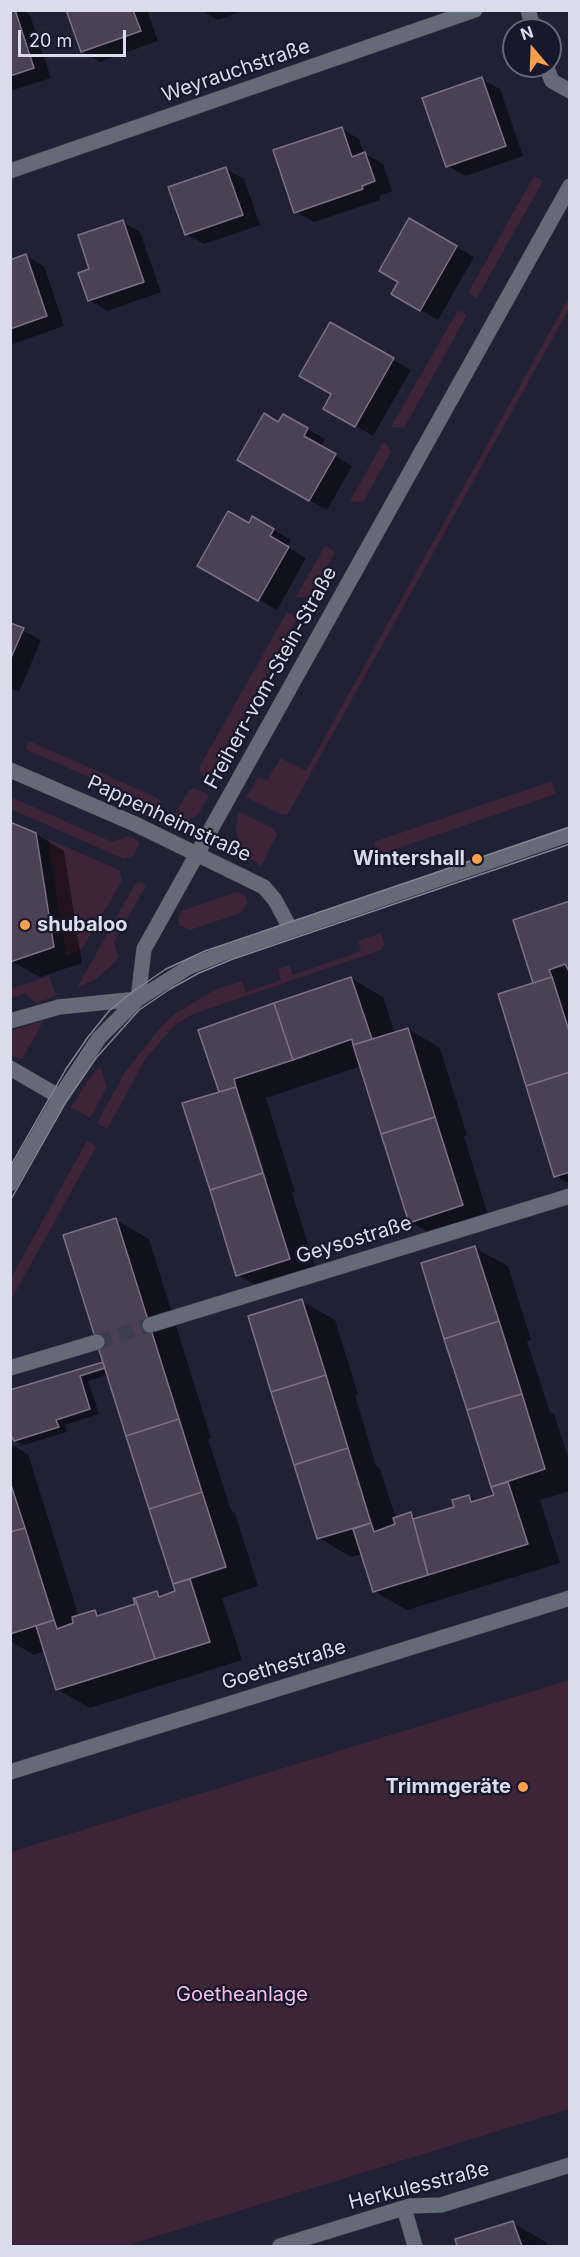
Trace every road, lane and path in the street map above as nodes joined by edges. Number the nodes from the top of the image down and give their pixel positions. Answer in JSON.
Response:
{"nodes":[{"id":1,"x":476,"y":10,"type":"edge"},
{"id":2,"x":551,"y":78,"type":"edge"},
{"id":3,"x":570,"y":91,"type":"edge"},
{"id":4,"x":10,"y":171,"type":"edge"},
{"id":5,"x":570,"y":186,"type":"edge"},
{"id":6,"x":10,"y":770,"type":"edge"},
{"id":7,"x":570,"y":834,"type":"edge"},
{"id":8,"x":197,"y":855,"type":"junction"},
{"id":9,"x":291,"y":930,"type":"junction"},
{"id":10,"x":138,"y":999,"type":"junction"},
{"id":11,"x":10,"y":1021,"type":"edge"},
{"id":12,"x":10,"y":1068,"type":"edge"},
{"id":13,"x":60,"y":1097,"type":"junction"},
{"id":14,"x":10,"y":1184,"type":"edge"},
{"id":15,"x":570,"y":1196,"type":"edge"},
{"id":16,"x":150,"y":1325,"type":"tunnel mouth"},
{"id":17,"x":97,"y":1342,"type":"tunnel mouth"},
{"id":18,"x":10,"y":1368,"type":"edge"},
{"id":19,"x":570,"y":1598,"type":"edge"},
{"id":20,"x":10,"y":1772,"type":"edge"},
{"id":21,"x":570,"y":2165,"type":"edge"},
{"id":22,"x":404,"y":2208,"type":"junction"},
{"id":23,"x":280,"y":2247,"type":"edge"},
{"id":24,"x":416,"y":2247,"type":"edge"}],
"edges":[{"from":1,"to":4,"type":"street","name":"Weyrauchstraße"},
{"from":2,"to":3,"type":"street"},
{"from":5,"to":8,"type":"street","name":"Freiherr-vom-Stein-Straße"},
{"from":6,"to":8,"type":"street","name":"Pappenheimstraße"},
{"from":7,"to":9,"type":"street"},
{"from":8,"to":9,"type":"street","name":"Pappenheimstraße"},
{"from":8,"to":10,"type":"street","name":"Freiherr-vom-Stein-Straße"},
{"from":9,"to":10,"type":"street"},
{"from":10,"to":11,"type":"street"},
{"from":10,"to":13,"type":"street"},
{"from":12,"to":13,"type":"street"},
{"from":13,"to":14,"type":"street"},
{"from":15,"to":16,"type":"street","name":"Geysostraße"},
{"from":17,"to":18,"type":"street"},
{"from":19,"to":20,"type":"street","name":"Goethestraße"},
{"from":21,"to":22,"type":"street","name":"Herkulesstraße"},
{"from":22,"to":23,"type":"street","name":"Herkulesstraße"},
{"from":22,"to":24,"type":"street"}]}
